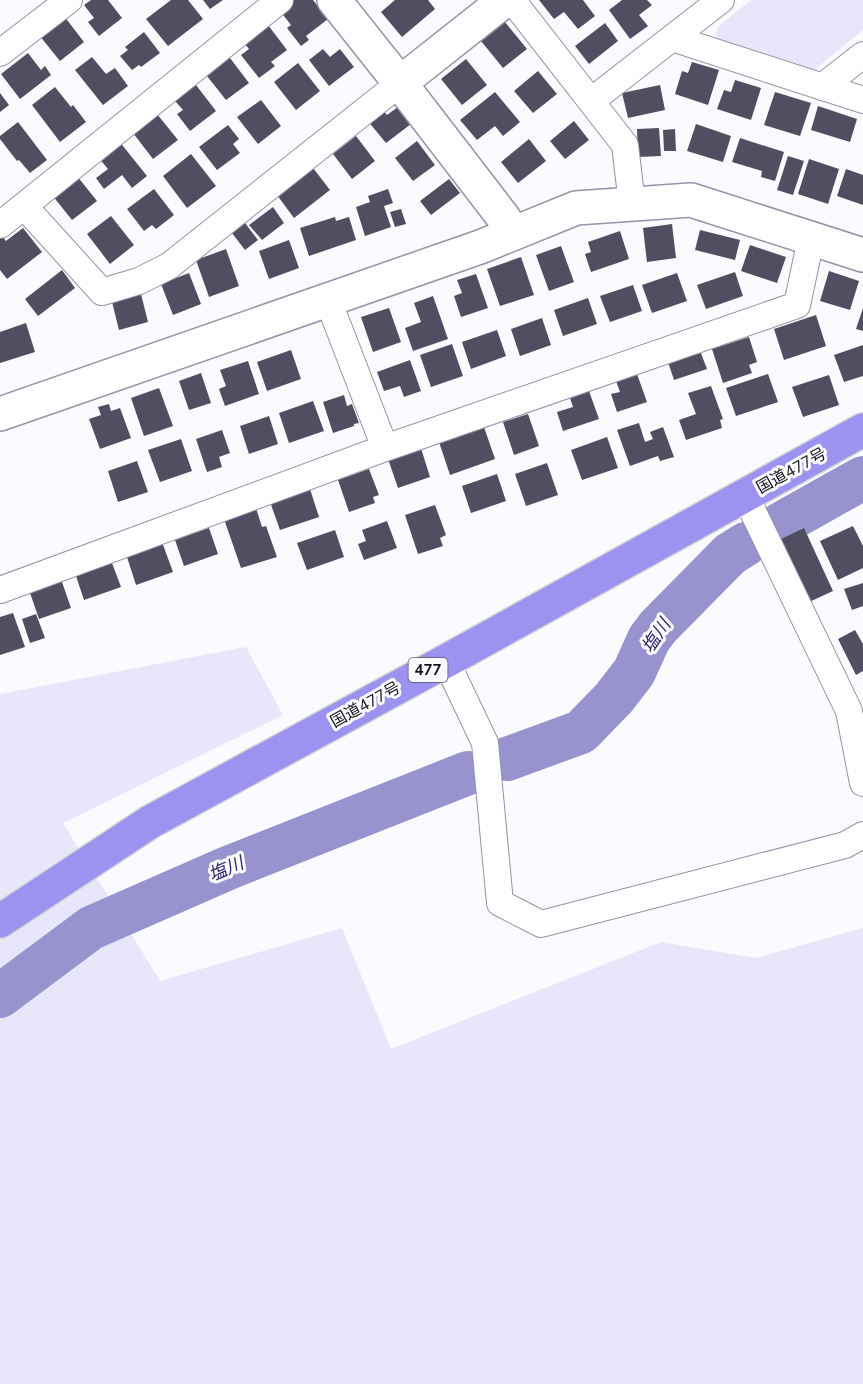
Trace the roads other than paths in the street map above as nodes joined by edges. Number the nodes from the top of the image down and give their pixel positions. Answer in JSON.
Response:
{"nodes":[{"id":1,"x":69,"y":0,"type":"edge"},
{"id":2,"x":280,"y":0,"type":"edge"},
{"id":3,"x":333,"y":0,"type":"edge"},
{"id":4,"x":505,"y":0,"type":"edge"},
{"id":5,"x":512,"y":0,"type":"edge"},
{"id":6,"x":721,"y":0,"type":"edge"},
{"id":7,"x":672,"y":38,"type":"junction"},
{"id":8,"x":0,"y":53,"type":"edge"},
{"id":9,"x":863,"y":56,"type":"edge"},
{"id":10,"x":400,"y":83,"type":"junction"},
{"id":11,"x":822,"y":87,"type":"junction"},
{"id":12,"x":863,"y":100,"type":"edge"},
{"id":13,"x":591,"y":101,"type":"junction"},
{"id":14,"x":632,"y":204,"type":"junction"},
{"id":15,"x":24,"y":206,"type":"junction"},
{"id":16,"x":0,"y":225,"type":"edge"},
{"id":17,"x":514,"y":233,"type":"junction"},
{"id":18,"x":811,"y":239,"type":"junction"},
{"id":19,"x":863,"y":255,"type":"edge"},
{"id":20,"x":328,"y":300,"type":"junction"},
{"id":21,"x":0,"y":414,"type":"edge"},
{"id":22,"x":863,"y":430,"type":"edge"},
{"id":23,"x":385,"y":448,"type":"junction"},
{"id":24,"x":745,"y":495,"type":"junction"},
{"id":25,"x":0,"y":590,"type":"edge"},
{"id":26,"x":446,"y":661,"type":"junction"},
{"id":27,"x":863,"y":783,"type":"edge"},
{"id":28,"x":863,"y":835,"type":"edge"},
{"id":29,"x":0,"y":921,"type":"edge"}],
"edges":[{"from":1,"to":8,"type":"street"},
{"from":2,"to":15,"type":"street"},
{"from":3,"to":10,"type":"street"},
{"from":4,"to":10,"type":"street"},
{"from":5,"to":13,"type":"street"},
{"from":6,"to":7,"type":"street"},
{"from":7,"to":11,"type":"street"},
{"from":7,"to":13,"type":"street"},
{"from":9,"to":11,"type":"street"},
{"from":10,"to":15,"type":"street"},
{"from":10,"to":17,"type":"street"},
{"from":11,"to":12,"type":"street"},
{"from":13,"to":14,"type":"street"},
{"from":14,"to":17,"type":"street"},
{"from":14,"to":18,"type":"street"},
{"from":15,"to":16,"type":"street"},
{"from":17,"to":20,"type":"street"},
{"from":18,"to":19,"type":"street"},
{"from":18,"to":23,"type":"street"},
{"from":20,"to":21,"type":"street"},
{"from":20,"to":23,"type":"street"},
{"from":22,"to":24,"type":"highway","name":"国道477号","number":"477"},
{"from":23,"to":25,"type":"street"},
{"from":24,"to":26,"type":"highway","name":"国道477号","number":"477"},
{"from":24,"to":27,"type":"street"},
{"from":26,"to":28,"type":"street"},
{"from":26,"to":29,"type":"highway","name":"国道477号","number":"477"}]}
